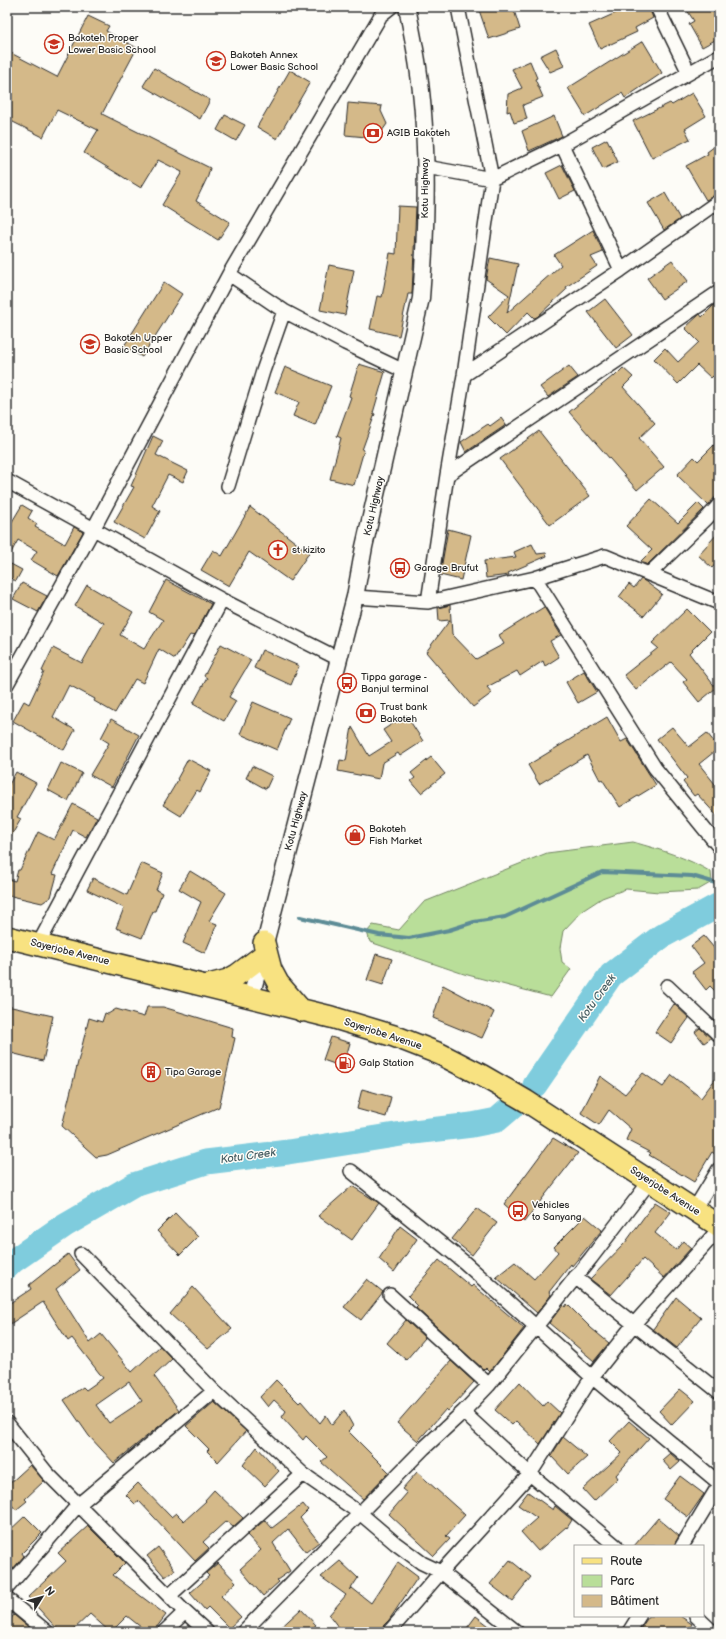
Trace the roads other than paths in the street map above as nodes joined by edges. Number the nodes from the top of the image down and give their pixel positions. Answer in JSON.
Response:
{"nodes":[{"id":1,"x":391,"y":7,"type":"edge"},
{"id":2,"x":407,"y":7,"type":"edge"},
{"id":3,"x":458,"y":7,"type":"edge"},
{"id":4,"x":657,"y":7,"type":"edge"},
{"id":5,"x":719,"y":56,"type":"edge"},
{"id":6,"x":689,"y":73,"type":"junction"},
{"id":7,"x":562,"y":145,"type":"junction"},
{"id":8,"x":426,"y":167,"type":"junction"},
{"id":9,"x":492,"y":179,"type":"junction"},
{"id":10,"x":719,"y":201,"type":"edge"},
{"id":11,"x":621,"y":270,"type":"junction"},
{"id":12,"x":228,"y":274,"type":"junction"},
{"id":13,"x":719,"y":292,"type":"edge"},
{"id":14,"x":284,"y":311,"type":"junction"},
{"id":15,"x":404,"y":371,"type":"junction"},
{"id":16,"x":464,"y":375,"type":"junction"},
{"id":17,"x":447,"y":475,"type":"junction"},
{"id":18,"x":7,"y":481,"type":"edge"},
{"id":19,"x":228,"y":486,"type":"dead end"},
{"id":20,"x":719,"y":505,"type":"edge"},
{"id":21,"x":94,"y":528,"type":"junction"},
{"id":22,"x":649,"y":574,"type":"junction"},
{"id":23,"x":535,"y":578,"type":"junction"},
{"id":24,"x":355,"y":597,"type":"junction"},
{"id":25,"x":222,"y":600,"type":"junction"},
{"id":26,"x":428,"y":602,"type":"junction"},
{"id":27,"x":719,"y":603,"type":"edge"},
{"id":28,"x":339,"y":659,"type":"junction"},
{"id":29,"x":8,"y":680,"type":"edge"},
{"id":30,"x":719,"y":847,"type":"edge"},
{"id":31,"x":7,"y":937,"type":"edge"},
{"id":32,"x":38,"y":945,"type":"junction"},
{"id":33,"x":262,"y":950,"type":"junction"},
{"id":34,"x":205,"y":986,"type":"junction"},
{"id":35,"x":668,"y":986,"type":"dead end"},
{"id":36,"x":251,"y":997,"type":"junction"},
{"id":37,"x":302,"y":1010,"type":"junction"},
{"id":38,"x":719,"y":1035,"type":"edge"},
{"id":39,"x":719,"y":1169,"type":"edge"},
{"id":40,"x":351,"y":1172,"type":"dead end"},
{"id":41,"x":650,"y":1181,"type":"junction"},
{"id":42,"x":694,"y":1210,"type":"junction"},
{"id":43,"x":719,"y":1227,"type":"edge"},
{"id":44,"x":81,"y":1254,"type":"dead end"},
{"id":45,"x":575,"y":1277,"type":"junction"},
{"id":46,"x":390,"y":1296,"type":"dead end"},
{"id":47,"x":634,"y":1324,"type":"junction"},
{"id":48,"x":535,"y":1326,"type":"junction"},
{"id":49,"x":592,"y":1377,"type":"junction"},
{"id":50,"x":489,"y":1385,"type":"junction"},
{"id":51,"x":214,"y":1391,"type":"junction"},
{"id":52,"x":719,"y":1392,"type":"edge"},
{"id":53,"x":463,"y":1412,"type":"junction"},
{"id":54,"x":7,"y":1423,"type":"edge"},
{"id":55,"x":303,"y":1474,"type":"junction"},
{"id":56,"x":530,"y":1474,"type":"junction"},
{"id":57,"x":719,"y":1484,"type":"edge"},
{"id":58,"x":78,"y":1505,"type":"junction"},
{"id":59,"x":361,"y":1514,"type":"junction"},
{"id":60,"x":615,"y":1545,"type":"edge"},
{"id":61,"x":683,"y":1545,"type":"edge"},
{"id":62,"x":440,"y":1572,"type":"junction"},
{"id":63,"x":7,"y":1588,"type":"edge"},
{"id":64,"x":169,"y":1596,"type":"junction"},
{"id":65,"x":7,"y":1599,"type":"edge"},
{"id":66,"x":185,"y":1612,"type":"junction"},
{"id":67,"x":638,"y":1617,"type":"edge"},
{"id":68,"x":697,"y":1617,"type":"edge"},
{"id":69,"x":48,"y":1632,"type":"edge"},
{"id":70,"x":164,"y":1632,"type":"edge"},
{"id":71,"x":207,"y":1632,"type":"edge"},
{"id":72,"x":243,"y":1632,"type":"edge"},
{"id":73,"x":390,"y":1632,"type":"edge"},
{"id":74,"x":517,"y":1632,"type":"edge"},
{"id":75,"x":629,"y":1632,"type":"edge"},
{"id":76,"x":713,"y":1632,"type":"edge"}],
"edges":[{"from":1,"to":12,"type":"street"},
{"from":2,"to":8,"type":"street","name":"Kotu Highway"},
{"from":3,"to":9,"type":"street"},
{"from":4,"to":6,"type":"street"},
{"from":5,"to":6,"type":"street"},
{"from":6,"to":7,"type":"street"},
{"from":7,"to":9,"type":"street"},
{"from":7,"to":11,"type":"street"},
{"from":8,"to":9,"type":"street"},
{"from":8,"to":15,"type":"street","name":"Kotu Highway"},
{"from":9,"to":16,"type":"street"},
{"from":10,"to":11,"type":"street"},
{"from":11,"to":16,"type":"street"},
{"from":12,"to":14,"type":"street"},
{"from":12,"to":21,"type":"street"},
{"from":13,"to":17,"type":"street"},
{"from":14,"to":15,"type":"street"},
{"from":14,"to":19,"type":"street"},
{"from":15,"to":24,"type":"street","name":"Kotu Highway"},
{"from":16,"to":17,"type":"street"},
{"from":17,"to":26,"type":"street"},
{"from":18,"to":21,"type":"street"},
{"from":20,"to":22,"type":"street"},
{"from":21,"to":25,"type":"street"},
{"from":21,"to":29,"type":"street"},
{"from":22,"to":23,"type":"street"},
{"from":22,"to":27,"type":"street"},
{"from":23,"to":26,"type":"street"},
{"from":23,"to":30,"type":"street"},
{"from":24,"to":26,"type":"street"},
{"from":24,"to":28,"type":"street","name":"Kotu Highway"},
{"from":25,"to":28,"type":"street"},
{"from":25,"to":32,"type":"street"},
{"from":28,"to":33,"type":"street","name":"Kotu Highway"},
{"from":31,"to":32,"type":"main road","name":"Sayerjobe Avenue"},
{"from":32,"to":34,"type":"main road","name":"Sayerjobe Avenue"},
{"from":33,"to":34,"type":"main road"},
{"from":33,"to":36,"type":"street","name":"Kotu Highway"},
{"from":33,"to":37,"type":"main road"},
{"from":34,"to":36,"type":"main road","name":"Sayerjobe Avenue"},
{"from":35,"to":38,"type":"street"},
{"from":36,"to":37,"type":"main road","name":"Sayerjobe Avenue"},
{"from":37,"to":41,"type":"main road","name":"Sayerjobe Avenue"},
{"from":39,"to":42,"type":"street"},
{"from":40,"to":48,"type":"street"},
{"from":41,"to":42,"type":"main road","name":"Sayerjobe Avenue"},
{"from":41,"to":45,"type":"street"},
{"from":42,"to":43,"type":"main road","name":"Sayerjobe Avenue"},
{"from":43,"to":47,"type":"street"},
{"from":44,"to":51,"type":"street"},
{"from":45,"to":47,"type":"street"},
{"from":45,"to":48,"type":"street"},
{"from":46,"to":50,"type":"street"},
{"from":47,"to":49,"type":"street"},
{"from":47,"to":52,"type":"street"},
{"from":48,"to":49,"type":"street"},
{"from":48,"to":50,"type":"street"},
{"from":49,"to":56,"type":"street"},
{"from":49,"to":57,"type":"street"},
{"from":50,"to":53,"type":"street"},
{"from":51,"to":55,"type":"street"},
{"from":51,"to":58,"type":"street"},
{"from":53,"to":56,"type":"street"},
{"from":53,"to":59,"type":"street"},
{"from":54,"to":58,"type":"street"},
{"from":55,"to":59,"type":"street"},
{"from":55,"to":64,"type":"street"},
{"from":56,"to":60,"type":"street"},
{"from":56,"to":62,"type":"street"},
{"from":57,"to":61,"type":"street"},
{"from":58,"to":63,"type":"street"},
{"from":58,"to":64,"type":"street"},
{"from":59,"to":62,"type":"street"},
{"from":59,"to":72,"type":"street"},
{"from":62,"to":73,"type":"street"},
{"from":62,"to":74,"type":"street"},
{"from":64,"to":66,"type":"street"},
{"from":65,"to":69,"type":"street"},
{"from":66,"to":70,"type":"street"},
{"from":66,"to":71,"type":"street"},
{"from":67,"to":75,"type":"street"},
{"from":68,"to":76,"type":"street"}]}
